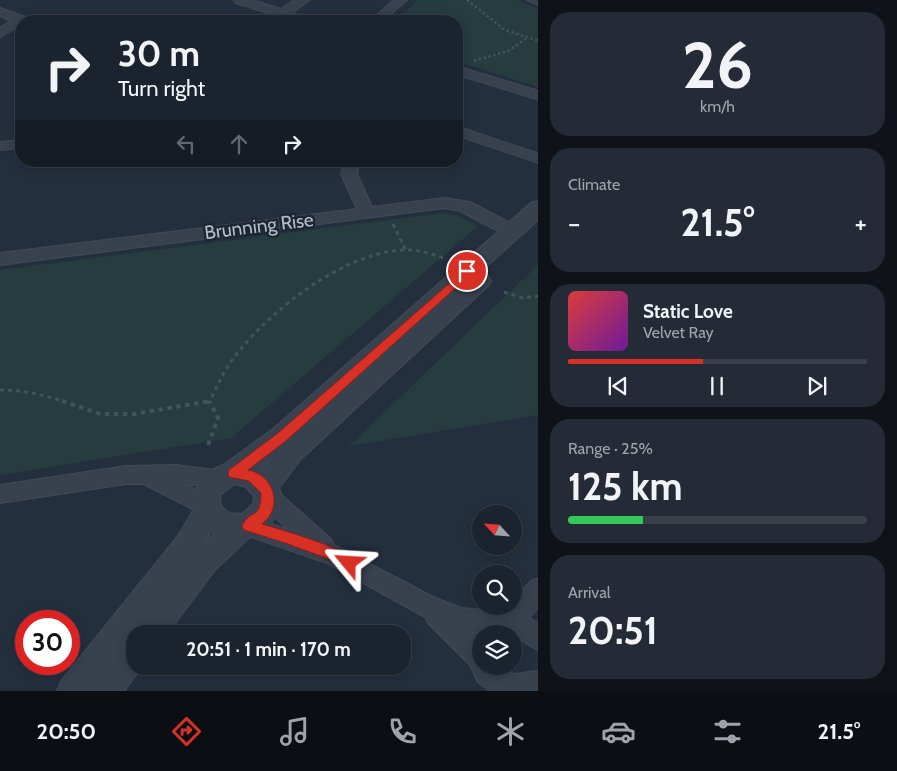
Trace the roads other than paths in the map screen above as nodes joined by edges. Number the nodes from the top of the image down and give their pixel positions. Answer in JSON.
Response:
{"nodes":[{"id":1,"x":240,"y":0,"type":"edge"},
{"id":2,"x":303,"y":0,"type":"edge"},
{"id":3,"x":401,"y":0,"type":"edge"},
{"id":4,"x":533,"y":0,"type":"edge"},
{"id":5,"x":538,"y":2,"type":"edge"},
{"id":6,"x":0,"y":12,"type":"edge"},
{"id":7,"x":282,"y":14,"type":"junction"},
{"id":8,"x":285,"y":15,"type":"edge"},
{"id":9,"x":383,"y":15,"type":"edge"},
{"id":10,"x":15,"y":18,"type":"edge"},
{"id":11,"x":15,"y":25,"type":"edge"},
{"id":12,"x":0,"y":33,"type":"edge"},
{"id":13,"x":463,"y":72,"type":"edge"},
{"id":14,"x":538,"y":96,"type":"edge"},
{"id":15,"x":463,"y":132,"type":"edge"},
{"id":16,"x":15,"y":145,"type":"edge"},
{"id":17,"x":0,"y":146,"type":"edge"},
{"id":18,"x":538,"y":159,"type":"edge"},
{"id":19,"x":351,"y":167,"type":"edge"},
{"id":20,"x":538,"y":207,"type":"edge"},
{"id":21,"x":366,"y":212,"type":"junction"},
{"id":22,"x":538,"y":228,"type":"edge"},
{"id":23,"x":512,"y":231,"type":"junction"},
{"id":24,"x":0,"y":259,"type":"edge"},
{"id":25,"x":148,"y":476,"type":"junction"},
{"id":26,"x":228,"y":476,"type":"junction"},
{"id":27,"x":267,"y":492,"type":"junction"},
{"id":28,"x":0,"y":494,"type":"edge"},
{"id":29,"x":207,"y":507,"type":"junction"},
{"id":30,"x":245,"y":526,"type":"junction"},
{"id":31,"x":334,"y":555,"type":"junction"},
{"id":32,"x":538,"y":588,"type":"edge"},
{"id":33,"x":426,"y":606,"type":"junction"},
{"id":34,"x":155,"y":625,"type":"edge"},
{"id":35,"x":505,"y":625,"type":"edge"},
{"id":36,"x":522,"y":627,"type":"edge"},
{"id":37,"x":472,"y":630,"type":"edge"},
{"id":38,"x":472,"y":639,"type":"edge"},
{"id":39,"x":538,"y":639,"type":"edge"},
{"id":40,"x":126,"y":663,"type":"edge"},
{"id":41,"x":482,"y":675,"type":"edge"},
{"id":42,"x":488,"y":675,"type":"edge"},
{"id":43,"x":529,"y":688,"type":"edge"},
{"id":44,"x":73,"y":691,"type":"edge"},
{"id":45,"x":104,"y":691,"type":"edge"},
{"id":46,"x":480,"y":691,"type":"edge"}],
"edges":[{"from":1,"to":7,"type":"street"},
{"from":2,"to":7,"type":"street"},
{"from":3,"to":9,"type":"street"},
{"from":4,"to":5,"type":"street"},
{"from":6,"to":10,"type":"street"},
{"from":7,"to":8,"type":"street"},
{"from":11,"to":12,"type":"street"},
{"from":13,"to":14,"type":"street"},
{"from":15,"to":18,"type":"street"},
{"from":16,"to":17,"type":"street"},
{"from":19,"to":21,"type":"street"},
{"from":20,"to":23,"type":"street"},
{"from":21,"to":23,"type":"street","name":"Brunning Rise"},
{"from":21,"to":24,"type":"street","name":"Brunning Rise"},
{"from":22,"to":27,"type":"street"},
{"from":23,"to":26,"type":"street"},
{"from":25,"to":26,"type":"street"},
{"from":25,"to":28,"type":"street"},
{"from":25,"to":29,"type":"street"},
{"from":26,"to":27,"type":"street"},
{"from":26,"to":29,"type":"street"},
{"from":27,"to":30,"type":"street"},
{"from":27,"to":31,"type":"street"},
{"from":29,"to":30,"type":"street"},
{"from":29,"to":44,"type":"street"},
{"from":30,"to":31,"type":"street"},
{"from":30,"to":34,"type":"street"},
{"from":31,"to":33,"type":"street"},
{"from":32,"to":35,"type":"street"},
{"from":33,"to":37,"type":"street"},
{"from":33,"to":38,"type":"street"},
{"from":36,"to":39,"type":"street"},
{"from":40,"to":45,"type":"street"},
{"from":41,"to":46,"type":"street"},
{"from":42,"to":43,"type":"street"}]}
